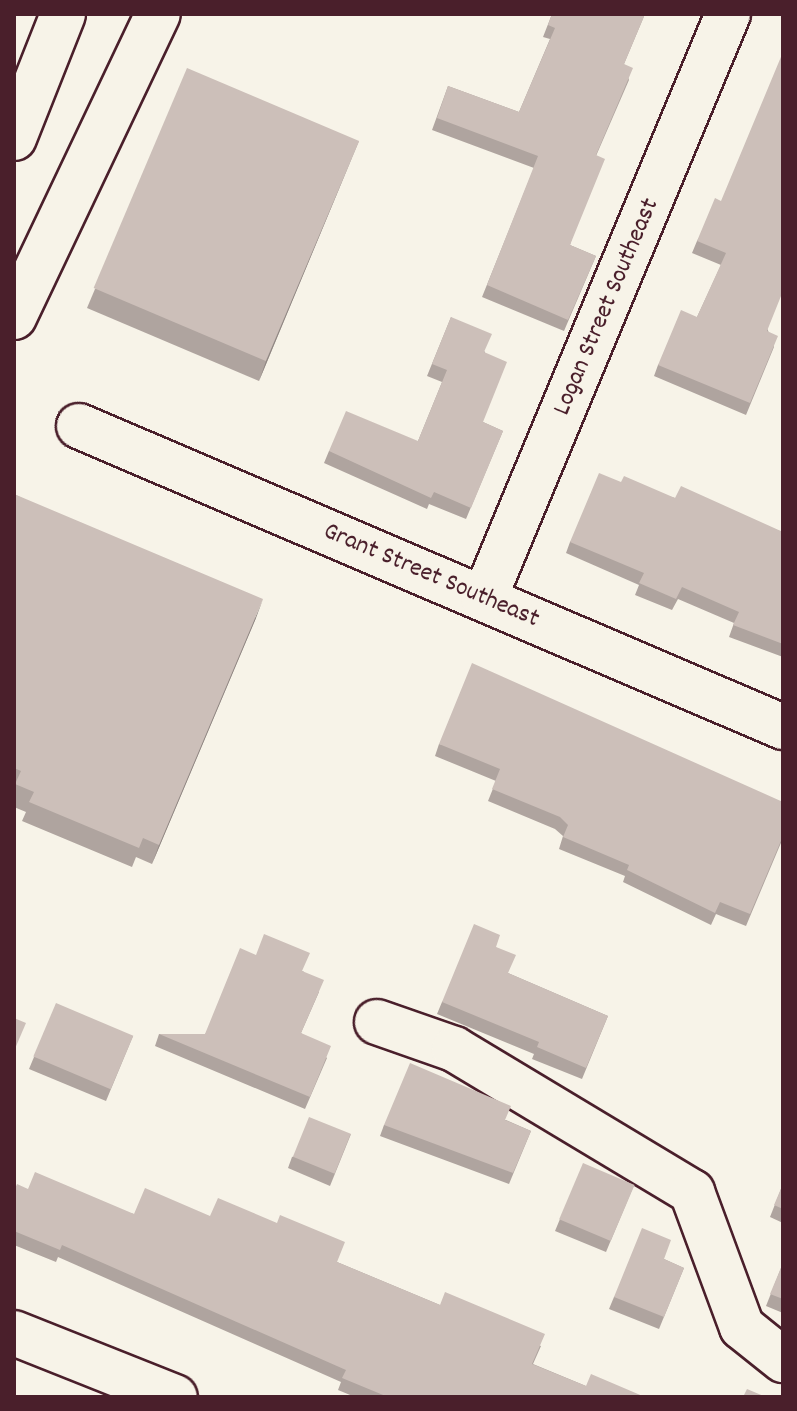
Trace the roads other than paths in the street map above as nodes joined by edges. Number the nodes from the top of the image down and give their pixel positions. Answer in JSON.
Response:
{"nodes":[{"id":1,"x":63,"y":14,"type":"edge"},
{"id":2,"x":158,"y":14,"type":"edge"},
{"id":3,"x":728,"y":14,"type":"edge"},
{"id":4,"x":14,"y":138,"type":"edge"},
{"id":5,"x":14,"y":317,"type":"edge"},
{"id":6,"x":79,"y":426,"type":"dead end"},
{"id":7,"x":484,"y":599,"type":"junction"},
{"id":8,"x":783,"y":727,"type":"edge"},
{"id":9,"x":377,"y":1022,"type":"dead end"},
{"id":10,"x":14,"y":1333,"type":"edge"},
{"id":11,"x":783,"y":1360,"type":"edge"},
{"id":12,"x":175,"y":1397,"type":"edge"}],
"edges":[{"from":1,"to":4,"type":"main road"},
{"from":2,"to":5,"type":"main road"},
{"from":3,"to":7,"type":"main road","name":"Logan Street Southeast"},
{"from":6,"to":7,"type":"main road","name":"Grant Street Southeast"},
{"from":7,"to":8,"type":"main road","name":"Grant Street Southeast"},
{"from":9,"to":11,"type":"main road"},
{"from":10,"to":12,"type":"main road"}]}
